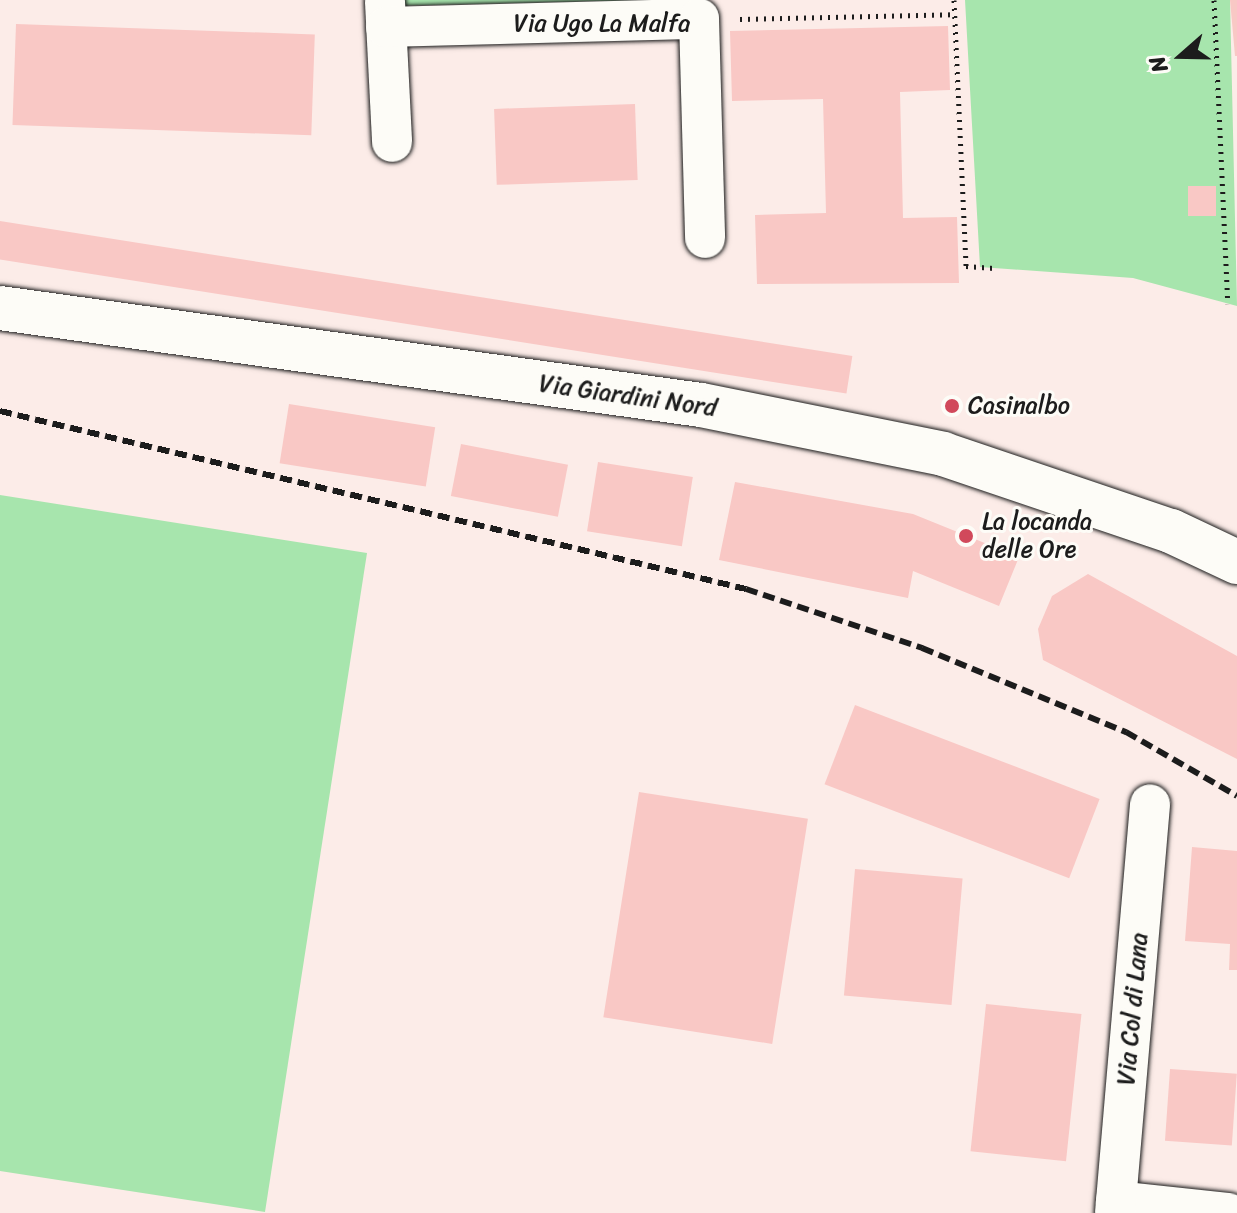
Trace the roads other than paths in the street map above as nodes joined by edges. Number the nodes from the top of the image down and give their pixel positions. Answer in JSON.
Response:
{"nodes":[{"id":1,"x":386,"y":14,"type":"edge"},
{"id":2,"x":392,"y":142,"type":"dead end"},
{"id":3,"x":705,"y":238,"type":"dead end"},
{"id":4,"x":0,"y":308,"type":"edge"},
{"id":5,"x":1237,"y":562,"type":"edge"},
{"id":6,"x":1150,"y":804,"type":"dead end"},
{"id":7,"x":1116,"y":1207,"type":"edge"},
{"id":8,"x":1228,"y":1213,"type":"edge"}],
"edges":[{"from":1,"to":2,"type":"street","name":"Via Ugo La Malfa"},
{"from":1,"to":3,"type":"street","name":"Via Ugo La Malfa"},
{"from":4,"to":5,"type":"main road","name":"Via Giardini Nord"},
{"from":6,"to":7,"type":"street","name":"Via Col di Lana"},
{"from":7,"to":8,"type":"street"}]}
